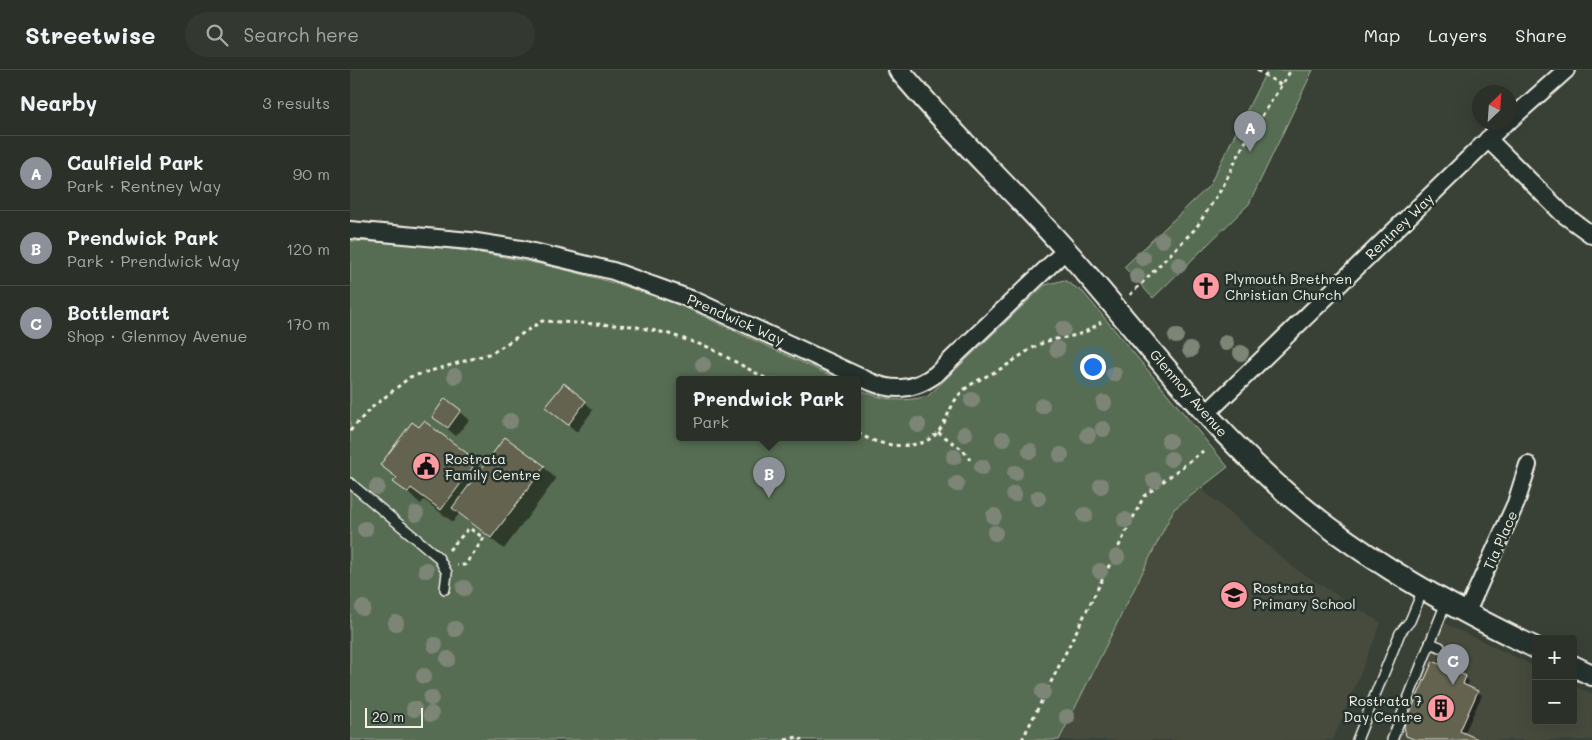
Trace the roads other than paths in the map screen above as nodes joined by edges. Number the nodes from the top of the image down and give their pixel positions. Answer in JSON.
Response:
{"nodes":[{"id":1,"x":899,"y":70,"type":"edge"},
{"id":2,"x":1566,"y":70,"type":"edge"},
{"id":3,"x":1517,"y":114,"type":"edge"},
{"id":4,"x":1497,"y":130,"type":"edge"},
{"id":5,"x":1488,"y":138,"type":"junction"},
{"id":6,"x":350,"y":230,"type":"edge"},
{"id":7,"x":1592,"y":235,"type":"edge"},
{"id":8,"x":1066,"y":250,"type":"junction"},
{"id":9,"x":858,"y":376,"type":"edge"},
{"id":10,"x":861,"y":377,"type":"edge"},
{"id":11,"x":1206,"y":414,"type":"junction"},
{"id":12,"x":1528,"y":465,"type":"dead end"},
{"id":13,"x":350,"y":484,"type":"edge"},
{"id":14,"x":445,"y":589,"type":"dead end"},
{"id":15,"x":1423,"y":590,"type":"junction"},
{"id":16,"x":1446,"y":603,"type":"junction"},
{"id":17,"x":1466,"y":614,"type":"junction"},
{"id":18,"x":1430,"y":643,"type":"junction"},
{"id":19,"x":1532,"y":646,"type":"edge"},
{"id":20,"x":1440,"y":647,"type":"dead end"},
{"id":21,"x":1577,"y":668,"type":"edge"},
{"id":22,"x":1592,"y":675,"type":"edge"},
{"id":23,"x":1356,"y":740,"type":"edge"},
{"id":24,"x":1392,"y":740,"type":"edge"}],
"edges":[{"from":1,"to":8,"type":"street","name":"Glenmoy Avenue"},
{"from":2,"to":3,"type":"street"},
{"from":4,"to":5,"type":"street","name":"Rentney Way"},
{"from":5,"to":7,"type":"street"},
{"from":5,"to":11,"type":"street","name":"Rentney Way"},
{"from":6,"to":9,"type":"street","name":"Prendwick Way"},
{"from":8,"to":10,"type":"street","name":"Prendwick Way"},
{"from":8,"to":11,"type":"street","name":"Glenmoy Avenue"},
{"from":11,"to":15,"type":"street","name":"Glenmoy Avenue"},
{"from":12,"to":17,"type":"street","name":"Tia Place"},
{"from":13,"to":14,"type":"lane"},
{"from":15,"to":16,"type":"street","name":"Glenmoy Avenue"},
{"from":15,"to":23,"type":"lane"},
{"from":16,"to":17,"type":"street","name":"Glenmoy Avenue"},
{"from":16,"to":18,"type":"lane"},
{"from":17,"to":19,"type":"street","name":"Glenmoy Avenue"},
{"from":18,"to":20,"type":"lane"},
{"from":18,"to":24,"type":"lane"},
{"from":21,"to":22,"type":"street"}]}
